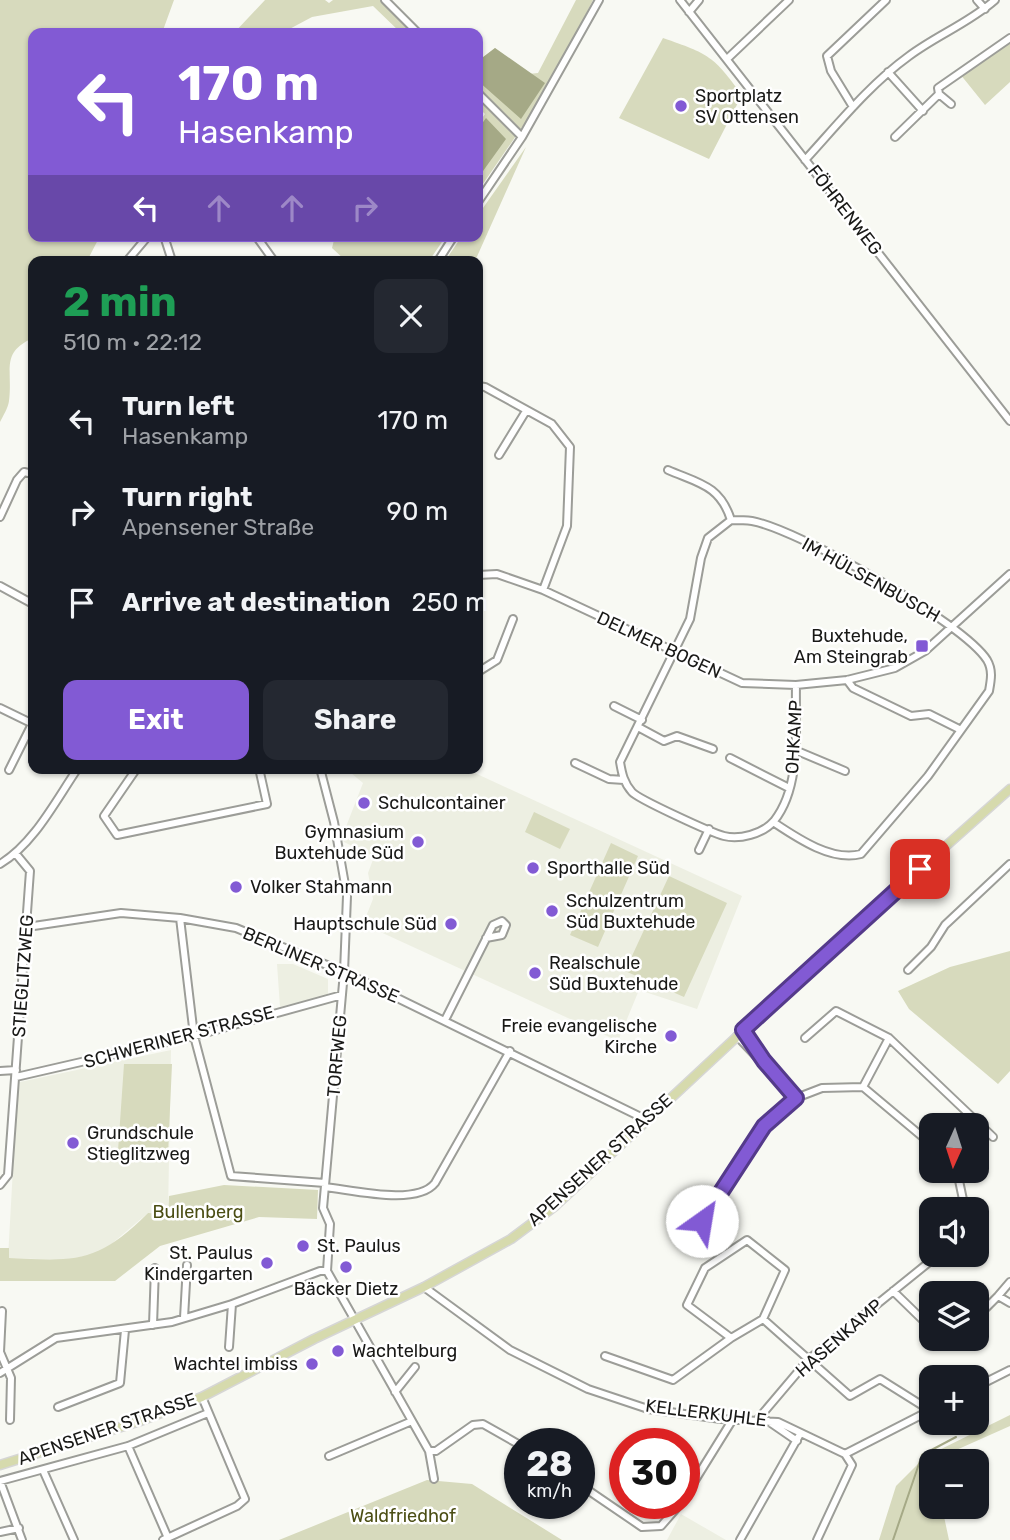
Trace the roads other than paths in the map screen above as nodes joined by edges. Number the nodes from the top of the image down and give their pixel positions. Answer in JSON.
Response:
{"nodes":[{"id":1,"x":385,"y":0,"type":"edge"},
{"id":2,"x":599,"y":0,"type":"edge"},
{"id":3,"x":680,"y":0,"type":"edge"},
{"id":4,"x":699,"y":0,"type":"edge"},
{"id":5,"x":789,"y":0,"type":"edge"},
{"id":6,"x":886,"y":0,"type":"edge"},
{"id":7,"x":977,"y":0,"type":"edge"},
{"id":8,"x":995,"y":0,"type":"edge"},
{"id":9,"x":985,"y":9,"type":"junction"},
{"id":10,"x":690,"y":12,"type":"junction"},
{"id":11,"x":413,"y":28,"type":"edge"},
{"id":12,"x":1010,"y":38,"type":"edge"},
{"id":13,"x":727,"y":59,"type":"junction"},
{"id":14,"x":888,"y":72,"type":"junction"},
{"id":15,"x":939,"y":94,"type":"junction"},
{"id":16,"x":483,"y":98,"type":"edge"},
{"id":17,"x":951,"y":104,"type":"dead end"},
{"id":18,"x":853,"y":107,"type":"junction"},
{"id":19,"x":923,"y":111,"type":"junction"},
{"id":20,"x":522,"y":137,"type":"junction"},
{"id":21,"x":895,"y":137,"type":"dead end"},
{"id":22,"x":806,"y":160,"type":"junction"},
{"id":23,"x":483,"y":195,"type":"edge"},
{"id":24,"x":143,"y":242,"type":"edge"},
{"id":25,"x":131,"y":256,"type":"edge"},
{"id":26,"x":483,"y":387,"type":"edge"},
{"id":27,"x":526,"y":411,"type":"junction"},
{"id":28,"x":1010,"y":421,"type":"edge"},
{"id":29,"x":499,"y":455,"type":"dead end"},
{"id":30,"x":668,"y":470,"type":"dead end"},
{"id":31,"x":28,"y":473,"type":"edge"},
{"id":32,"x":0,"y":517,"type":"edge"},
{"id":33,"x":731,"y":520,"type":"junction"},
{"id":34,"x":1010,"y":574,"type":"edge"},
{"id":35,"x":483,"y":575,"type":"edge"},
{"id":36,"x":0,"y":586,"type":"edge"},
{"id":37,"x":543,"y":590,"type":"junction"},
{"id":38,"x":28,"y":601,"type":"edge"},
{"id":39,"x":513,"y":619,"type":"dead end"},
{"id":40,"x":952,"y":627,"type":"junction"},
{"id":41,"x":675,"y":653,"type":"junction"},
{"id":42,"x":483,"y":669,"type":"edge"},
{"id":43,"x":847,"y":680,"type":"junction"},
{"id":44,"x":796,"y":685,"type":"junction"},
{"id":45,"x":614,"y":706,"type":"dead end"},
{"id":46,"x":0,"y":708,"type":"edge"},
{"id":47,"x":642,"y":720,"type":"junction"},
{"id":48,"x":28,"y":722,"type":"edge"},
{"id":49,"x":638,"y":727,"type":"junction"},
{"id":50,"x":961,"y":730,"type":"junction"},
{"id":51,"x":28,"y":734,"type":"edge"},
{"id":52,"x":713,"y":749,"type":"dead end"},
{"id":53,"x":795,"y":750,"type":"junction"},
{"id":54,"x":730,"y":758,"type":"dead end"},
{"id":55,"x":575,"y":763,"type":"dead end"},
{"id":56,"x":9,"y":770,"type":"dead end"},
{"id":57,"x":845,"y":771,"type":"dead end"},
{"id":58,"x":74,"y":774,"type":"edge"},
{"id":59,"x":133,"y":774,"type":"edge"},
{"id":60,"x":260,"y":774,"type":"edge"},
{"id":61,"x":320,"y":774,"type":"edge"},
{"id":62,"x":624,"y":780,"type":"junction"},
{"id":63,"x":789,"y":788,"type":"junction"},
{"id":64,"x":1010,"y":789,"type":"edge"},
{"id":65,"x":773,"y":822,"type":"junction"},
{"id":66,"x":709,"y":829,"type":"junction"},
{"id":67,"x":699,"y":850,"type":"dead end"},
{"id":68,"x":16,"y":853,"type":"junction"},
{"id":69,"x":0,"y":864,"type":"edge"},
{"id":70,"x":1010,"y":864,"type":"edge"},
{"id":71,"x":180,"y":918,"type":"junction"},
{"id":72,"x":27,"y":926,"type":"junction"},
{"id":73,"x":486,"y":938,"type":"dead end"},
{"id":74,"x":908,"y":970,"type":"dead end"},
{"id":75,"x":344,"y":972,"type":"junction"},
{"id":76,"x":342,"y":995,"type":"junction"},
{"id":77,"x":445,"y":1020,"type":"junction"},
{"id":78,"x":740,"y":1033,"type":"junction"},
{"id":79,"x":194,"y":1035,"type":"junction"},
{"id":80,"x":805,"y":1038,"type":"dead end"},
{"id":81,"x":889,"y":1038,"type":"junction"},
{"id":82,"x":510,"y":1051,"type":"junction"},
{"id":83,"x":0,"y":1070,"type":"edge"},
{"id":84,"x":16,"y":1074,"type":"junction"},
{"id":85,"x":863,"y":1087,"type":"junction"},
{"id":86,"x":796,"y":1098,"type":"junction"},
{"id":87,"x":647,"y":1120,"type":"junction"},
{"id":88,"x":919,"y":1134,"type":"edge"},
{"id":89,"x":993,"y":1138,"type":"dead end"},
{"id":90,"x":0,"y":1185,"type":"edge"},
{"id":91,"x":325,"y":1185,"type":"junction"},
{"id":92,"x":701,"y":1217,"type":"dead end"},
{"id":93,"x":187,"y":1265,"type":"dead end"},
{"id":94,"x":923,"y":1267,"type":"edge"},
{"id":95,"x":155,"y":1268,"type":"dead end"},
{"id":96,"x":327,"y":1271,"type":"junction"},
{"id":97,"x":1010,"y":1282,"type":"edge"},
{"id":98,"x":424,"y":1287,"type":"junction"},
{"id":99,"x":893,"y":1291,"type":"junction"},
{"id":100,"x":998,"y":1296,"type":"junction"},
{"id":101,"x":1010,"y":1303,"type":"edge"},
{"id":102,"x":232,"y":1304,"type":"junction"},
{"id":103,"x":989,"y":1305,"type":"edge"},
{"id":104,"x":2,"y":1311,"type":"dead end"},
{"id":105,"x":919,"y":1316,"type":"edge"},
{"id":106,"x":184,"y":1318,"type":"junction"},
{"id":107,"x":763,"y":1319,"type":"junction"},
{"id":108,"x":353,"y":1320,"type":"junction"},
{"id":109,"x":153,"y":1325,"type":"junction"},
{"id":110,"x":125,"y":1330,"type":"junction"},
{"id":111,"x":731,"y":1338,"type":"junction"},
{"id":112,"x":229,"y":1347,"type":"dead end"},
{"id":113,"x":0,"y":1352,"type":"edge"},
{"id":114,"x":605,"y":1356,"type":"dead end"},
{"id":115,"x":808,"y":1360,"type":"junction"},
{"id":116,"x":415,"y":1367,"type":"dead end"},
{"id":117,"x":1010,"y":1370,"type":"edge"},
{"id":118,"x":4,"y":1371,"type":"edge"},
{"id":119,"x":989,"y":1380,"type":"edge"},
{"id":120,"x":394,"y":1392,"type":"junction"},
{"id":121,"x":202,"y":1397,"type":"junction"},
{"id":122,"x":919,"y":1402,"type":"edge"},
{"id":123,"x":58,"y":1407,"type":"dead end"},
{"id":124,"x":208,"y":1413,"type":"junction"},
{"id":125,"x":919,"y":1416,"type":"edge"},
{"id":126,"x":733,"y":1419,"type":"junction"},
{"id":127,"x":758,"y":1419,"type":"junction"},
{"id":128,"x":10,"y":1420,"type":"dead end"},
{"id":129,"x":412,"y":1421,"type":"junction"},
{"id":130,"x":504,"y":1436,"type":"edge"},
{"id":131,"x":798,"y":1437,"type":"junction"},
{"id":132,"x":128,"y":1446,"type":"junction"},
{"id":133,"x":429,"y":1451,"type":"junction"},
{"id":134,"x":845,"y":1454,"type":"junction"},
{"id":135,"x":329,"y":1456,"type":"dead end"},
{"id":136,"x":0,"y":1465,"type":"edge"},
{"id":137,"x":43,"y":1470,"type":"junction"},
{"id":138,"x":700,"y":1472,"type":"edge"},
{"id":139,"x":434,"y":1479,"type":"dead end"},
{"id":140,"x":0,"y":1481,"type":"edge"},
{"id":141,"x":630,"y":1519,"type":"edge"},
{"id":142,"x":668,"y":1519,"type":"edge"},
{"id":143,"x":19,"y":1528,"type":"junction"},
{"id":144,"x":0,"y":1532,"type":"edge"},
{"id":145,"x":165,"y":1539,"type":"edge"},
{"id":146,"x":22,"y":1540,"type":"edge"},
{"id":147,"x":74,"y":1540,"type":"edge"},
{"id":148,"x":740,"y":1540,"type":"edge"},
{"id":149,"x":817,"y":1540,"type":"edge"}],
"edges":[{"from":1,"to":11,"type":"street"},
{"from":2,"to":20,"type":"street"},
{"from":3,"to":10,"type":"street","name":"FÖHRENWEG"},
{"from":4,"to":10,"type":"street"},
{"from":5,"to":13,"type":"street"},
{"from":6,"to":18,"type":"street"},
{"from":7,"to":9,"type":"street"},
{"from":8,"to":9,"type":"street"},
{"from":9,"to":14,"type":"street"},
{"from":10,"to":13,"type":"street","name":"FÖHRENWEG"},
{"from":12,"to":15,"type":"street"},
{"from":13,"to":22,"type":"street","name":"FÖHRENWEG"},
{"from":14,"to":18,"type":"street"},
{"from":14,"to":19,"type":"street"},
{"from":15,"to":17,"type":"street"},
{"from":15,"to":19,"type":"street"},
{"from":16,"to":20,"type":"street"},
{"from":18,"to":22,"type":"street"},
{"from":19,"to":21,"type":"street"},
{"from":20,"to":23,"type":"street"},
{"from":22,"to":28,"type":"street","name":"FÖHRENWEG"},
{"from":24,"to":25,"type":"street"},
{"from":26,"to":27,"type":"street"},
{"from":27,"to":29,"type":"street"},
{"from":27,"to":37,"type":"street"},
{"from":30,"to":33,"type":"street"},
{"from":31,"to":32,"type":"street"},
{"from":33,"to":40,"type":"street","name":"IM HÜLSENBUSCH"},
{"from":33,"to":41,"type":"street"},
{"from":34,"to":40,"type":"street","name":"DELMER BOGEN"},
{"from":35,"to":37,"type":"street","name":"DELMER BOGEN"},
{"from":36,"to":38,"type":"street"},
{"from":37,"to":41,"type":"street","name":"DELMER BOGEN"},
{"from":39,"to":42,"type":"street"},
{"from":40,"to":43,"type":"street","name":"DELMER BOGEN"},
{"from":40,"to":50,"type":"street","name":"IM HÜLSENBUSCH"},
{"from":41,"to":44,"type":"street","name":"DELMER BOGEN"},
{"from":41,"to":47,"type":"street"},
{"from":43,"to":44,"type":"street","name":"DELMER BOGEN"},
{"from":43,"to":50,"type":"street"},
{"from":44,"to":53,"type":"street","name":"OHKAMP"},
{"from":45,"to":47,"type":"street"},
{"from":46,"to":48,"type":"street"},
{"from":47,"to":49,"type":"street"},
{"from":49,"to":52,"type":"street"},
{"from":49,"to":62,"type":"street"},
{"from":50,"to":65,"type":"street","name":"IM HÜLSENBUSCH"},
{"from":51,"to":56,"type":"street"},
{"from":53,"to":57,"type":"street"},
{"from":53,"to":63,"type":"street","name":"OHKAMP"},
{"from":54,"to":63,"type":"street","name":"OHKAMP"},
{"from":55,"to":62,"type":"street"},
{"from":58,"to":68,"type":"street"},
{"from":59,"to":60,"type":"street"},
{"from":61,"to":75,"type":"street","name":"TORFWEG"},
{"from":62,"to":66,"type":"street"},
{"from":63,"to":65,"type":"street","name":"OHKAMP"},
{"from":64,"to":78,"type":"main road","name":"APENSENER STRASSE"},
{"from":65,"to":66,"type":"street"},
{"from":66,"to":67,"type":"street"},
{"from":68,"to":69,"type":"street"},
{"from":68,"to":72,"type":"street","name":"STIEGLITZWEG"},
{"from":70,"to":74,"type":"street"},
{"from":71,"to":72,"type":"street","name":"BERLINER STRASSE"},
{"from":71,"to":75,"type":"street","name":"BERLINER STRASSE"},
{"from":71,"to":79,"type":"street"},
{"from":72,"to":84,"type":"street","name":"STIEGLITZWEG"},
{"from":73,"to":77,"type":"street"},
{"from":75,"to":76,"type":"street","name":"TORFWEG"},
{"from":75,"to":77,"type":"street","name":"BERLINER STRASSE"},
{"from":76,"to":79,"type":"street","name":"SCHWERINER STRASSE"},
{"from":76,"to":91,"type":"street","name":"TORFWEG"},
{"from":77,"to":82,"type":"street","name":"BERLINER STRASSE"},
{"from":78,"to":86,"type":"street"},
{"from":78,"to":87,"type":"main road","name":"APENSENER STRASSE"},
{"from":79,"to":84,"type":"street","name":"SCHWERINER STRASSE"},
{"from":79,"to":91,"type":"street"},
{"from":80,"to":81,"type":"street"},
{"from":81,"to":85,"type":"street"},
{"from":81,"to":89,"type":"street"},
{"from":82,"to":87,"type":"street","name":"BERLINER STRASSE"},
{"from":82,"to":91,"type":"street"},
{"from":83,"to":84,"type":"street","name":"SCHWERINER STRASSE"},
{"from":84,"to":90,"type":"street","name":"STIEGLITZWEG"},
{"from":85,"to":86,"type":"street"},
{"from":85,"to":88,"type":"street"},
{"from":86,"to":92,"type":"street"},
{"from":87,"to":98,"type":"main road","name":"APENSENER STRASSE"},
{"from":91,"to":96,"type":"street","name":"TORFWEG"},
{"from":93,"to":106,"type":"street"},
{"from":94,"to":99,"type":"street","name":"HASENKAMP"},
{"from":95,"to":109,"type":"street"},
{"from":96,"to":102,"type":"street"},
{"from":96,"to":108,"type":"street"},
{"from":97,"to":100,"type":"street"},
{"from":98,"to":108,"type":"main road","name":"APENSENER STRASSE"},
{"from":98,"to":126,"type":"street","name":"KELLERKUHLE"},
{"from":99,"to":105,"type":"street","name":"HASENKAMP"},
{"from":99,"to":115,"type":"street","name":"HASENKAMP"},
{"from":100,"to":101,"type":"street"},
{"from":100,"to":103,"type":"street"},
{"from":102,"to":106,"type":"street"},
{"from":102,"to":112,"type":"street"},
{"from":104,"to":113,"type":"street"},
{"from":106,"to":109,"type":"street"},
{"from":107,"to":111,"type":"street"},
{"from":107,"to":111,"type":"street"},
{"from":107,"to":115,"type":"street"},
{"from":108,"to":120,"type":"street"},
{"from":108,"to":121,"type":"main road","name":"APENSENER STRASSE"},
{"from":109,"to":110,"type":"street"},
{"from":110,"to":118,"type":"street"},
{"from":110,"to":123,"type":"street"},
{"from":111,"to":114,"type":"street"},
{"from":113,"to":118,"type":"street"},
{"from":115,"to":122,"type":"street"},
{"from":115,"to":127,"type":"street","name":"HASENKAMP"},
{"from":116,"to":120,"type":"street"},
{"from":117,"to":119,"type":"street"},
{"from":118,"to":128,"type":"street"},
{"from":120,"to":129,"type":"street"},
{"from":121,"to":124,"type":"street"},
{"from":121,"to":136,"type":"main road","name":"APENSENER STRASSE"},
{"from":124,"to":132,"type":"street"},
{"from":124,"to":145,"type":"street"},
{"from":125,"to":134,"type":"street"},
{"from":126,"to":127,"type":"street","name":"KELLERKUHLE"},
{"from":126,"to":138,"type":"street"},
{"from":127,"to":131,"type":"street","name":"KELLERKUHLE"},
{"from":129,"to":133,"type":"street"},
{"from":129,"to":135,"type":"street"},
{"from":130,"to":133,"type":"street"},
{"from":131,"to":134,"type":"street","name":"KELLERKUHLE"},
{"from":131,"to":148,"type":"street"},
{"from":132,"to":137,"type":"street"},
{"from":132,"to":145,"type":"street"},
{"from":133,"to":139,"type":"street"},
{"from":134,"to":149,"type":"street"},
{"from":137,"to":140,"type":"street"},
{"from":137,"to":147,"type":"street"},
{"from":140,"to":143,"type":"street"},
{"from":141,"to":142,"type":"street"},
{"from":143,"to":144,"type":"street"},
{"from":143,"to":146,"type":"street"}]}
